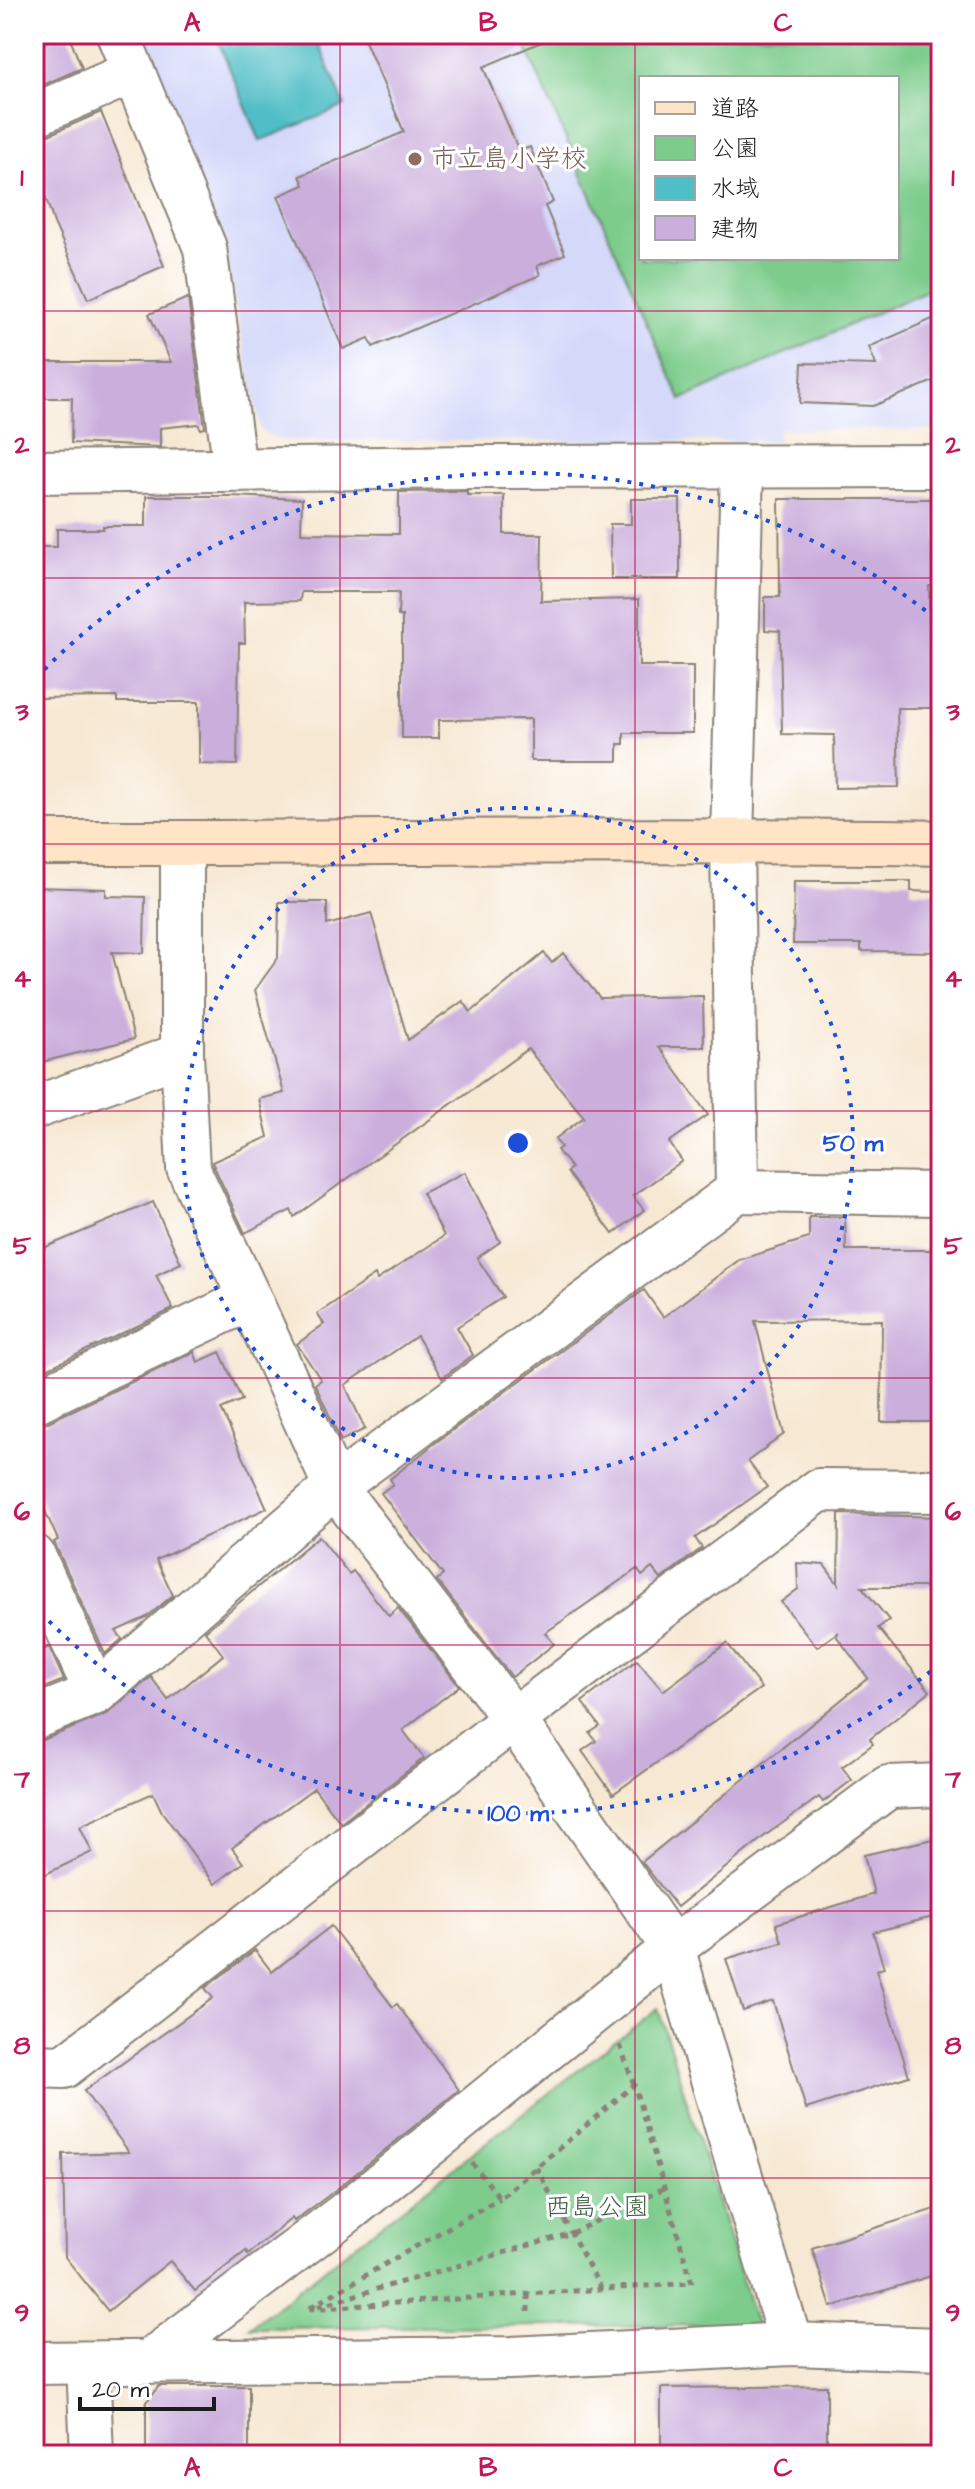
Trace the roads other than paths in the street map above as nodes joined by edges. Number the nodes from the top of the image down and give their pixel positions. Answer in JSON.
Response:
{"nodes":[{"id":1,"x":125,"y":53,"type":"edge"},
{"id":2,"x":34,"y":115,"type":"edge"},
{"id":3,"x":941,"y":466,"type":"edge"},
{"id":4,"x":742,"y":467,"type":"junction"},
{"id":5,"x":235,"y":469,"type":"junction"},
{"id":6,"x":34,"y":472,"type":"edge"},
{"id":7,"x":732,"y":840,"type":"junction"},
{"id":8,"x":34,"y":843,"type":"edge"},
{"id":9,"x":941,"y":843,"type":"edge"},
{"id":10,"x":182,"y":844,"type":"junction"},
{"id":11,"x":182,"y":1054,"type":"junction"},
{"id":12,"x":34,"y":1108,"type":"edge"},
{"id":13,"x":737,"y":1191,"type":"junction"},
{"id":14,"x":941,"y":1194,"type":"edge"},
{"id":15,"x":250,"y":1299,"type":"junction"},
{"id":16,"x":34,"y":1402,"type":"edge"},
{"id":17,"x":335,"y":1487,"type":"junction"},
{"id":18,"x":941,"y":1491,"type":"edge"},
{"id":19,"x":34,"y":1556,"type":"edge"},
{"id":20,"x":96,"y":1693,"type":"junction"},
{"id":21,"x":34,"y":1718,"type":"edge"},
{"id":22,"x":514,"y":1719,"type":"junction"},
{"id":23,"x":941,"y":1785,"type":"edge"},
{"id":24,"x":673,"y":1948,"type":"junction"},
{"id":25,"x":34,"y":2066,"type":"edge"},
{"id":26,"x":791,"y":2344,"type":"junction"},
{"id":27,"x":941,"y":2349,"type":"edge"},
{"id":28,"x":148,"y":2362,"type":"junction"},
{"id":29,"x":34,"y":2363,"type":"edge"},
{"id":30,"x":88,"y":2363,"type":"junction"},
{"id":31,"x":92,"y":2455,"type":"edge"}],
"edges":[{"from":1,"to":2,"type":"street"},
{"from":1,"to":5,"type":"street"},
{"from":3,"to":4,"type":"street"},
{"from":4,"to":5,"type":"street"},
{"from":4,"to":7,"type":"street"},
{"from":5,"to":6,"type":"street"},
{"from":7,"to":9,"type":"street"},
{"from":7,"to":10,"type":"street"},
{"from":7,"to":13,"type":"street"},
{"from":8,"to":10,"type":"street"},
{"from":10,"to":11,"type":"street"},
{"from":11,"to":12,"type":"street"},
{"from":11,"to":15,"type":"street"},
{"from":13,"to":14,"type":"street"},
{"from":13,"to":17,"type":"street"},
{"from":15,"to":16,"type":"street"},
{"from":15,"to":17,"type":"street"},
{"from":17,"to":20,"type":"street"},
{"from":17,"to":22,"type":"street"},
{"from":18,"to":22,"type":"street"},
{"from":19,"to":20,"type":"street"},
{"from":20,"to":21,"type":"street"},
{"from":22,"to":24,"type":"street"},
{"from":22,"to":25,"type":"street"},
{"from":23,"to":24,"type":"street"},
{"from":24,"to":26,"type":"street"},
{"from":24,"to":28,"type":"street"},
{"from":26,"to":27,"type":"street"},
{"from":26,"to":28,"type":"street"},
{"from":28,"to":30,"type":"street"},
{"from":29,"to":30,"type":"street"},
{"from":30,"to":31,"type":"street"}]}
